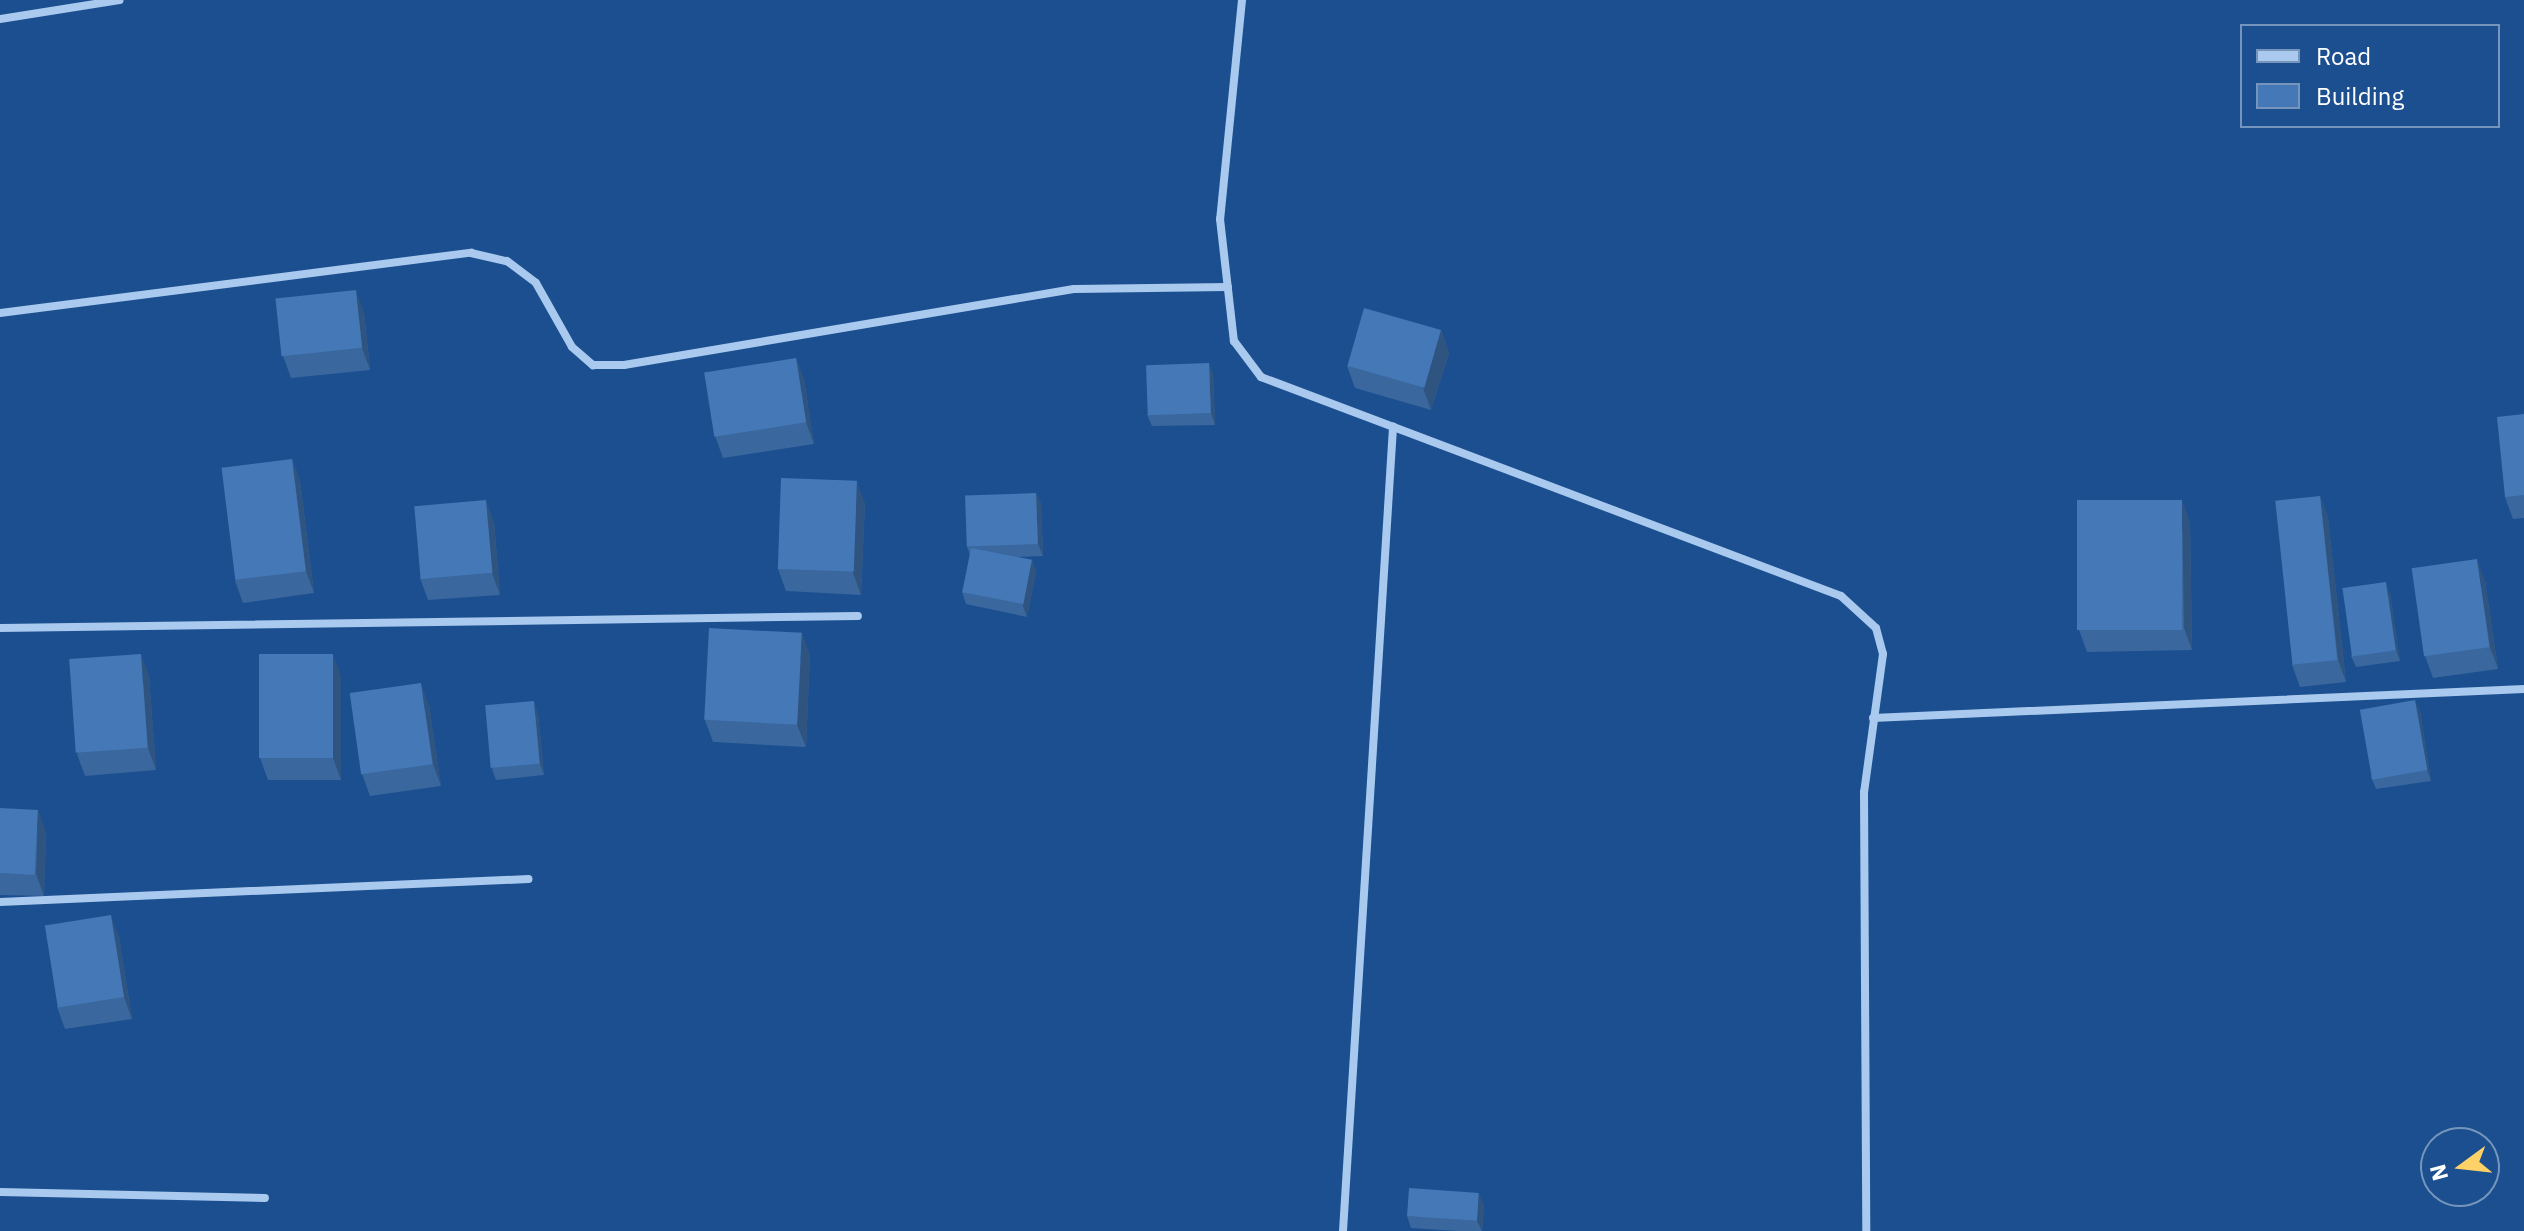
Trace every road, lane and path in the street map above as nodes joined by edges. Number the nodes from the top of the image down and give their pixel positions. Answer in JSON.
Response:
{"nodes":[{"id":1,"x":120,"y":0,"type":"edge"},
{"id":2,"x":1242,"y":0,"type":"edge"},
{"id":3,"x":0,"y":19,"type":"edge"},
{"id":4,"x":1228,"y":287,"type":"junction"},
{"id":5,"x":0,"y":313,"type":"edge"},
{"id":6,"x":1393,"y":427,"type":"junction"},
{"id":7,"x":858,"y":616,"type":"dead end"},
{"id":8,"x":0,"y":628,"type":"edge"},
{"id":9,"x":2524,"y":689,"type":"edge"},
{"id":10,"x":1873,"y":718,"type":"junction"},
{"id":11,"x":528,"y":879,"type":"dead end"},
{"id":12,"x":0,"y":902,"type":"edge"},
{"id":13,"x":0,"y":1192,"type":"edge"},
{"id":14,"x":265,"y":1198,"type":"dead end"},
{"id":15,"x":1343,"y":1231,"type":"edge"},
{"id":16,"x":1866,"y":1231,"type":"edge"}],
"edges":[{"from":1,"to":3,"type":"street"},
{"from":2,"to":4,"type":"street"},
{"from":4,"to":5,"type":"street"},
{"from":4,"to":6,"type":"street"},
{"from":6,"to":10,"type":"street"},
{"from":6,"to":15,"type":"street"},
{"from":7,"to":8,"type":"street"},
{"from":9,"to":10,"type":"street"},
{"from":10,"to":16,"type":"street"},
{"from":11,"to":12,"type":"street"},
{"from":13,"to":14,"type":"street"}]}
